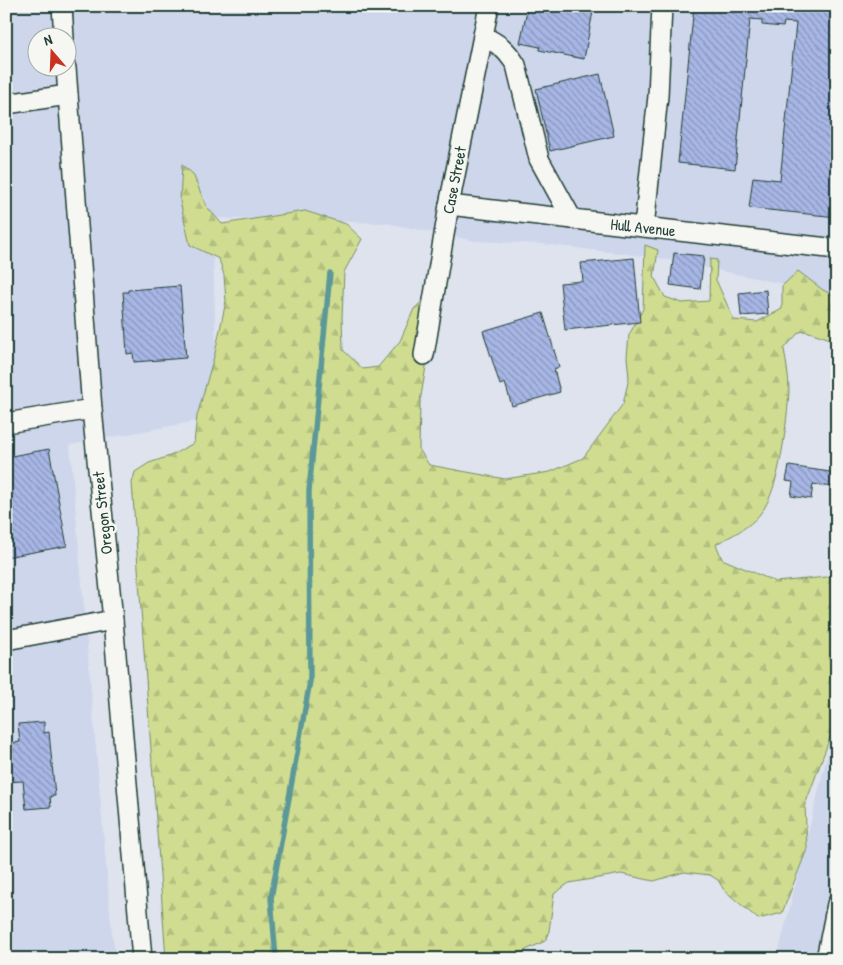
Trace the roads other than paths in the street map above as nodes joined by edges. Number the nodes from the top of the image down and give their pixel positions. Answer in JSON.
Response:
{"nodes":[{"id":1,"x":62,"y":6,"type":"edge"},
{"id":2,"x":490,"y":6,"type":"edge"},
{"id":3,"x":662,"y":6,"type":"edge"},
{"id":4,"x":63,"y":28,"type":"edge"},
{"id":5,"x":483,"y":36,"type":"junction"},
{"id":6,"x":67,"y":78,"type":"edge"},
{"id":7,"x":68,"y":95,"type":"junction"},
{"id":8,"x":6,"y":104,"type":"edge"},
{"id":9,"x":449,"y":205,"type":"junction"},
{"id":10,"x":572,"y":219,"type":"junction"},
{"id":11,"x":644,"y":227,"type":"junction"},
{"id":12,"x":837,"y":248,"type":"edge"},
{"id":13,"x":837,"y":253,"type":"edge"},
{"id":14,"x":424,"y":355,"type":"dead end"},
{"id":15,"x":92,"y":409,"type":"junction"},
{"id":16,"x":6,"y":424,"type":"edge"},
{"id":17,"x":113,"y":620,"type":"junction"},
{"id":18,"x":6,"y":640,"type":"edge"},
{"id":19,"x":837,"y":904,"type":"edge"},
{"id":20,"x":142,"y":959,"type":"edge"},
{"id":21,"x":826,"y":959,"type":"edge"}],
"edges":[{"from":1,"to":4,"type":"street"},
{"from":2,"to":5,"type":"street","name":"Case Street"},
{"from":3,"to":11,"type":"street"},
{"from":5,"to":9,"type":"street","name":"Case Street"},
{"from":5,"to":10,"type":"street"},
{"from":6,"to":7,"type":"street","name":"Oregon Street"},
{"from":7,"to":8,"type":"street"},
{"from":7,"to":15,"type":"street","name":"Oregon Street"},
{"from":9,"to":10,"type":"street","name":"Hull Avenue"},
{"from":9,"to":14,"type":"street","name":"Case Street"},
{"from":10,"to":11,"type":"street","name":"Hull Avenue"},
{"from":11,"to":12,"type":"street","name":"Hull Avenue"},
{"from":12,"to":13,"type":"street"},
{"from":15,"to":16,"type":"street"},
{"from":15,"to":17,"type":"street","name":"Oregon Street"},
{"from":17,"to":18,"type":"street"},
{"from":17,"to":20,"type":"street","name":"Oregon Street"},
{"from":19,"to":21,"type":"street"}]}
